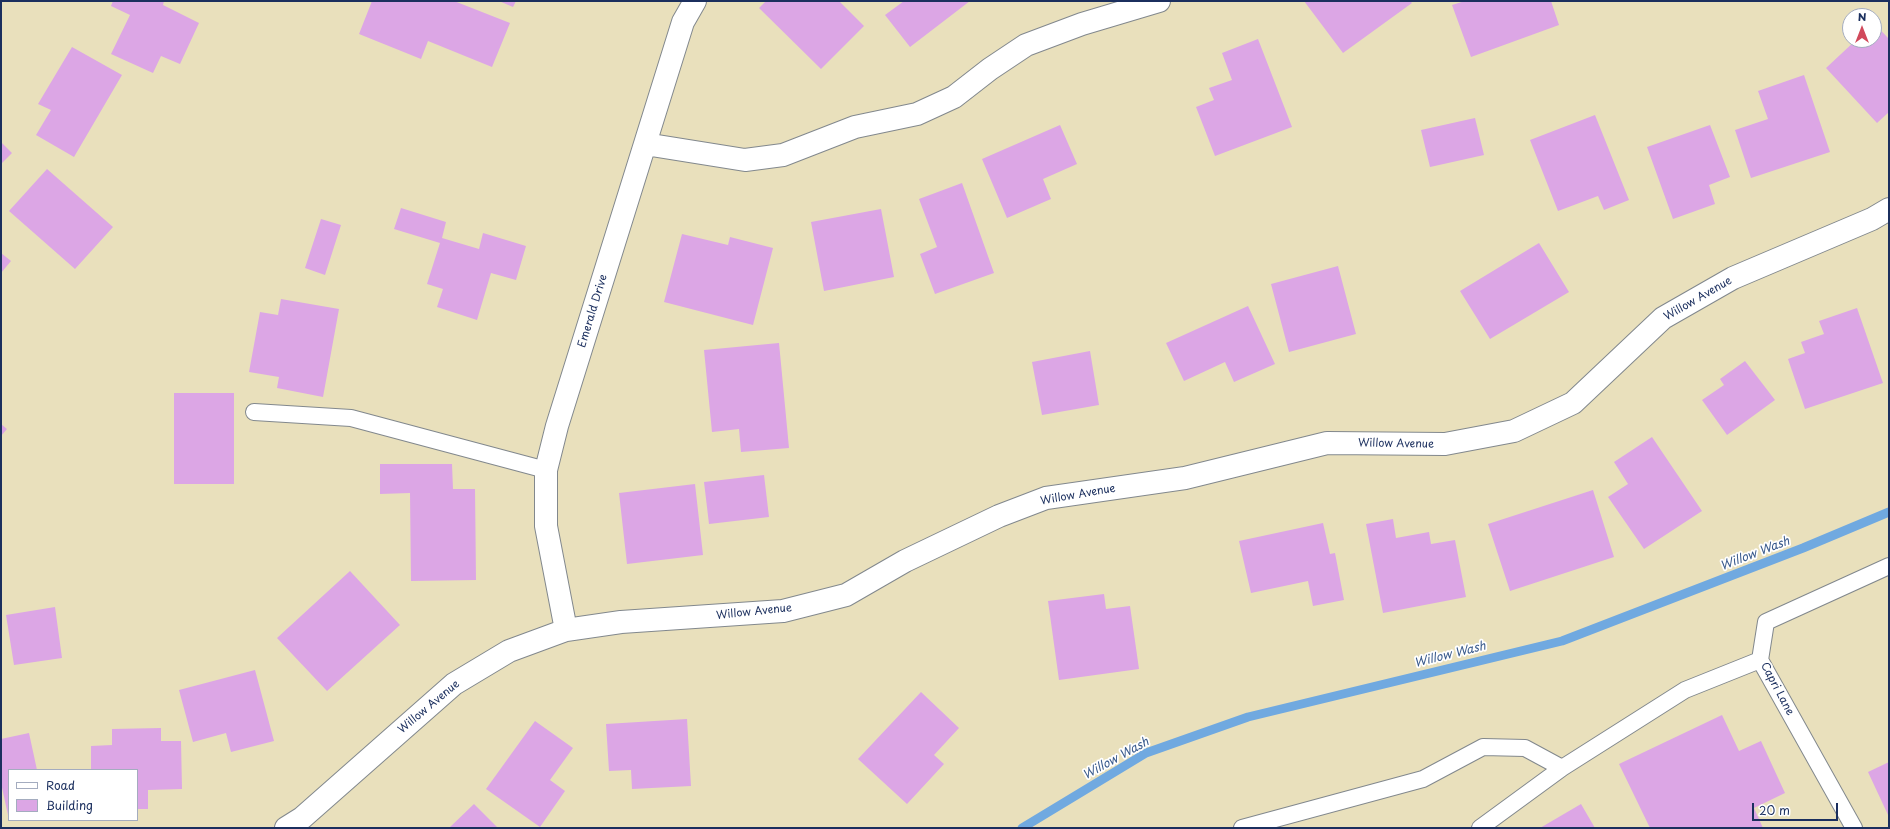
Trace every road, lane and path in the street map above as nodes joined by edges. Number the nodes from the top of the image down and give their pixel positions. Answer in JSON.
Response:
{"nodes":[{"id":1,"x":695,"y":1,"type":"edge"},
{"id":2,"x":1159,"y":1,"type":"edge"},
{"id":3,"x":644,"y":144,"type":"junction"},
{"id":4,"x":1889,"y":209,"type":"edge"},
{"id":5,"x":254,"y":412,"type":"dead end"},
{"id":6,"x":546,"y":470,"type":"junction"},
{"id":7,"x":1889,"y":566,"type":"edge"},
{"id":8,"x":566,"y":630,"type":"junction"},
{"id":9,"x":1760,"y":660,"type":"junction"},
{"id":10,"x":1562,"y":768,"type":"junction"},
{"id":11,"x":286,"y":828,"type":"edge"},
{"id":12,"x":1242,"y":828,"type":"edge"},
{"id":13,"x":1480,"y":828,"type":"edge"},
{"id":14,"x":1854,"y":828,"type":"edge"}],
"edges":[{"from":1,"to":3,"type":"street","name":"Emerald Drive"},
{"from":2,"to":3,"type":"street"},
{"from":3,"to":6,"type":"street","name":"Emerald Drive"},
{"from":4,"to":8,"type":"street","name":"Willow Avenue"},
{"from":5,"to":6,"type":"lane"},
{"from":6,"to":8,"type":"street","name":"Emerald Drive"},
{"from":7,"to":9,"type":"lane","name":"Capri Lane"},
{"from":8,"to":11,"type":"street","name":"Willow Avenue"},
{"from":9,"to":10,"type":"lane"},
{"from":9,"to":14,"type":"lane","name":"Capri Lane"},
{"from":10,"to":12,"type":"lane"},
{"from":10,"to":13,"type":"lane"}]}
